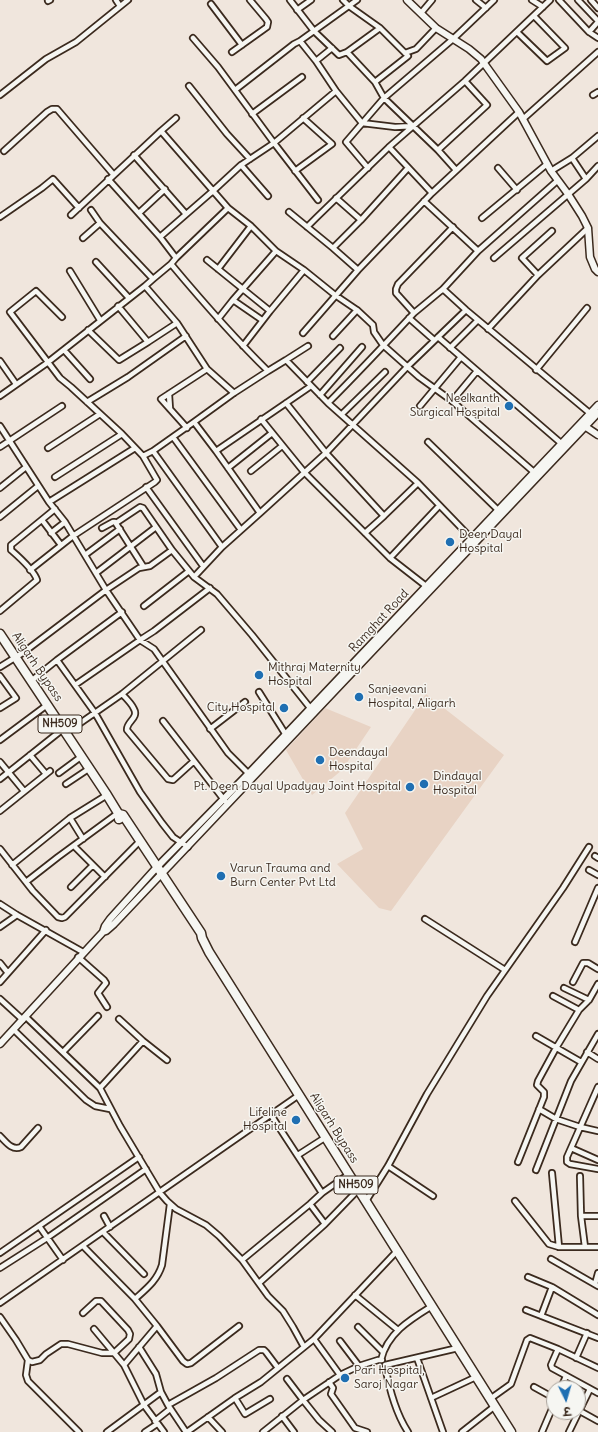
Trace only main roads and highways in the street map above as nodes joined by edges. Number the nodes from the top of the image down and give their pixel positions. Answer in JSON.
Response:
{"nodes":[{"id":1,"x":407,"y":0,"type":"edge"},
{"id":2,"x":598,"y":272,"type":"edge"},
{"id":3,"x":598,"y":406,"type":"edge"},
{"id":4,"x":594,"y":414,"type":"edge"},
{"id":5,"x":583,"y":425,"type":"junction"},
{"id":6,"x":598,"y":435,"type":"edge"},
{"id":7,"x":0,"y":634,"type":"edge"},
{"id":8,"x":250,"y":776,"type":"junction"},
{"id":9,"x":225,"y":802,"type":"junction"},
{"id":10,"x":118,"y":814,"type":"junction"},
{"id":11,"x":157,"y":872,"type":"junction"},
{"id":12,"x":0,"y":1044,"type":"edge"},
{"id":13,"x":511,"y":1432,"type":"edge"}],
"edges":[{"from":1,"to":2,"type":"main road"},
{"from":3,"to":4,"type":"main road","name":"Ramghat Road"},
{"from":4,"to":5,"type":"main road","name":"Ramghat Road"},
{"from":5,"to":6,"type":"main road"},
{"from":5,"to":8,"type":"main road","name":"Ramghat Road"},
{"from":5,"to":8,"type":"main road","name":"Ramghat Road"},
{"from":7,"to":10,"type":"highway","name":"Aligarh Bypass","number":"NH509"},
{"from":8,"to":9,"type":"main road","name":"Ramghat Road"},
{"from":9,"to":11,"type":"main road","name":"Ramghat Road"},
{"from":9,"to":11,"type":"main road","name":"Ramghat Road"},
{"from":10,"to":11,"type":"highway","name":"Aligarh Bypass","number":"NH509"},
{"from":10,"to":11,"type":"highway","name":"Aligarh Bypass","number":"NH509"},
{"from":11,"to":12,"type":"main road"},
{"from":11,"to":13,"type":"highway","name":"Aligarh Bypass","number":"NH509"}]}
